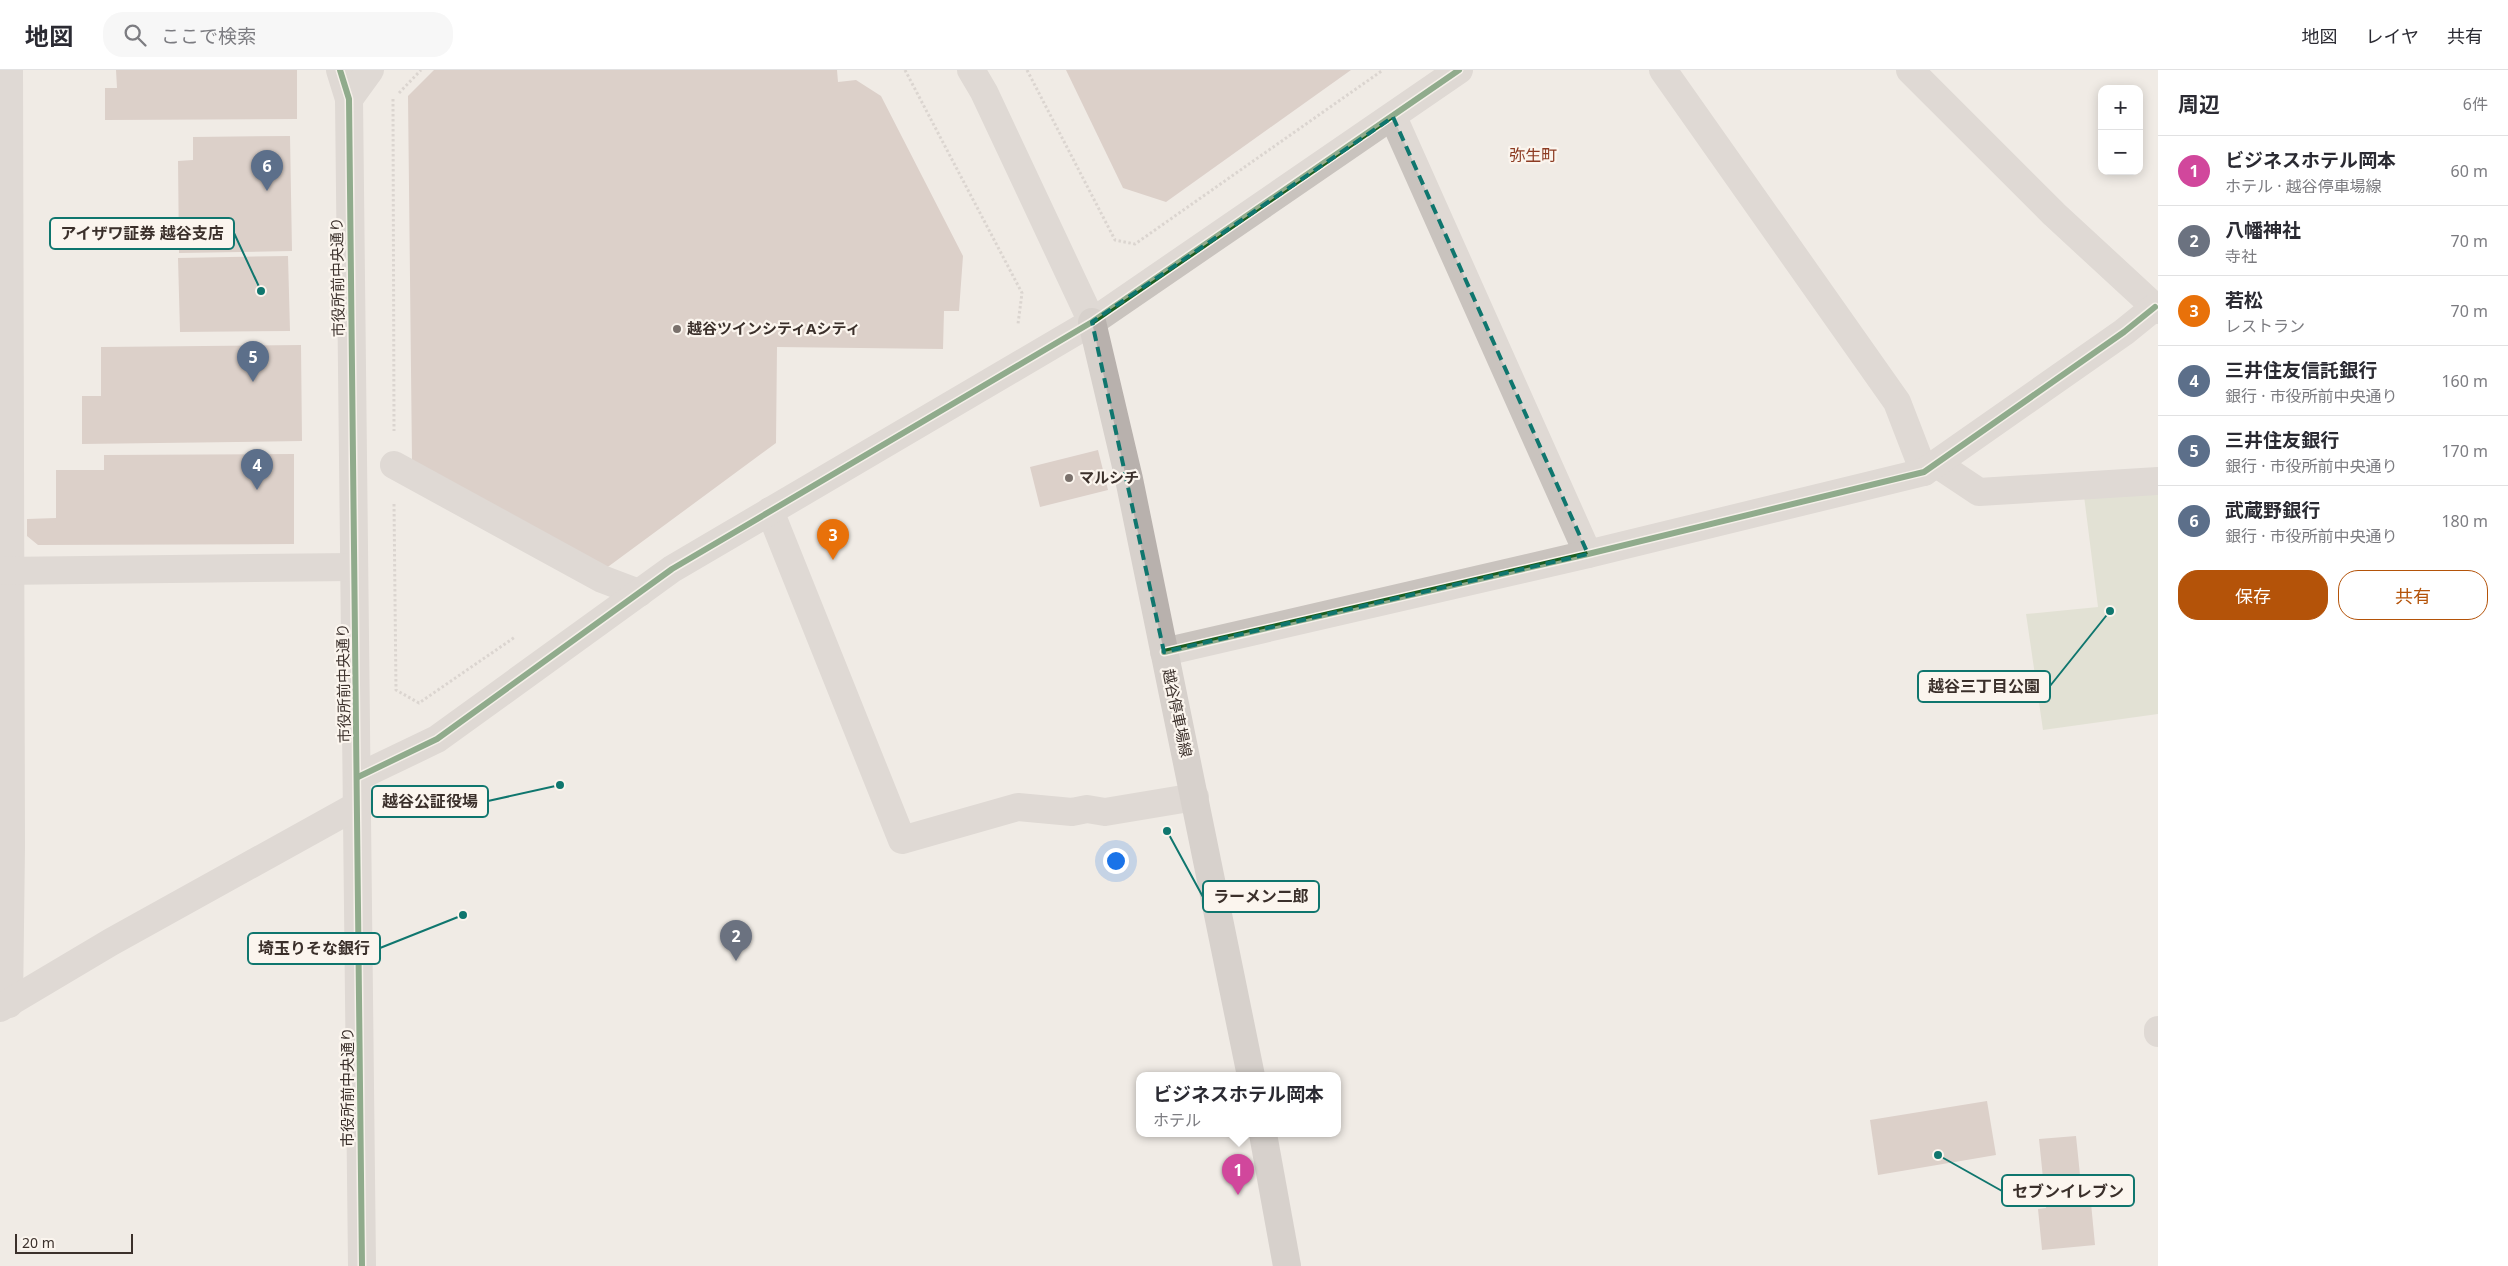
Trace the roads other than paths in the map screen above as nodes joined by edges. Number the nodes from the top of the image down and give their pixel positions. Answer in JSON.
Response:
{"nodes":[{"id":1,"x":8,"y":70,"type":"edge"},
{"id":2,"x":340,"y":70,"type":"edge"},
{"id":3,"x":370,"y":70,"type":"edge"},
{"id":4,"x":971,"y":70,"type":"edge"},
{"id":5,"x":1459,"y":70,"type":"edge"},
{"id":6,"x":1663,"y":70,"type":"edge"},
{"id":7,"x":1910,"y":70,"type":"edge"},
{"id":8,"x":349,"y":98,"type":"junction"},
{"id":9,"x":1393,"y":117,"type":"junction"},
{"id":10,"x":2156,"y":309,"type":"edge"},
{"id":11,"x":1092,"y":322,"type":"junction"},
{"id":12,"x":394,"y":465,"type":"road end"},
{"id":13,"x":1930,"y":468,"type":"junction"},
{"id":14,"x":2158,"y":481,"type":"edge"},
{"id":15,"x":770,"y":511,"type":"junction"},
{"id":16,"x":1588,"y":554,"type":"junction"},
{"id":17,"x":353,"y":567,"type":"junction"},
{"id":18,"x":5,"y":571,"type":"edge"},
{"id":19,"x":639,"y":593,"type":"junction"},
{"id":20,"x":1164,"y":652,"type":"junction"},
{"id":21,"x":358,"y":777,"type":"junction"},
{"id":22,"x":1195,"y":797,"type":"junction"},
{"id":23,"x":358,"y":805,"type":"junction"},
{"id":24,"x":4,"y":1006,"type":"edge"},
{"id":25,"x":1250,"y":1072,"type":"edge"},
{"id":26,"x":1264,"y":1137,"type":"edge"},
{"id":27,"x":362,"y":1266,"type":"edge"},
{"id":28,"x":1287,"y":1266,"type":"edge"}],
"edges":[{"from":1,"to":18,"type":"street"},
{"from":2,"to":8,"type":"street","name":"市役所前中央通り"},
{"from":3,"to":8,"type":"street"},
{"from":4,"to":11,"type":"street"},
{"from":5,"to":9,"type":"street"},
{"from":6,"to":13,"type":"street"},
{"from":7,"to":10,"type":"street"},
{"from":8,"to":17,"type":"street","name":"市役所前中央通り"},
{"from":9,"to":11,"type":"street"},
{"from":9,"to":16,"type":"street"},
{"from":10,"to":13,"type":"street"},
{"from":11,"to":15,"type":"street"},
{"from":11,"to":20,"type":"main road","name":"越谷停車場線"},
{"from":12,"to":19,"type":"street"},
{"from":13,"to":14,"type":"street"},
{"from":13,"to":16,"type":"street"},
{"from":15,"to":19,"type":"street"},
{"from":15,"to":22,"type":"street"},
{"from":16,"to":20,"type":"street"},
{"from":17,"to":18,"type":"street"},
{"from":17,"to":21,"type":"street","name":"市役所前中央通り"},
{"from":18,"to":24,"type":"street"},
{"from":19,"to":21,"type":"street"},
{"from":20,"to":22,"type":"main road","name":"越谷停車場線"},
{"from":21,"to":23,"type":"street","name":"市役所前中央通り"},
{"from":22,"to":25,"type":"main road","name":"越谷停車場線"},
{"from":23,"to":24,"type":"street"},
{"from":23,"to":27,"type":"street","name":"市役所前中央通り"},
{"from":26,"to":28,"type":"main road"}]}
